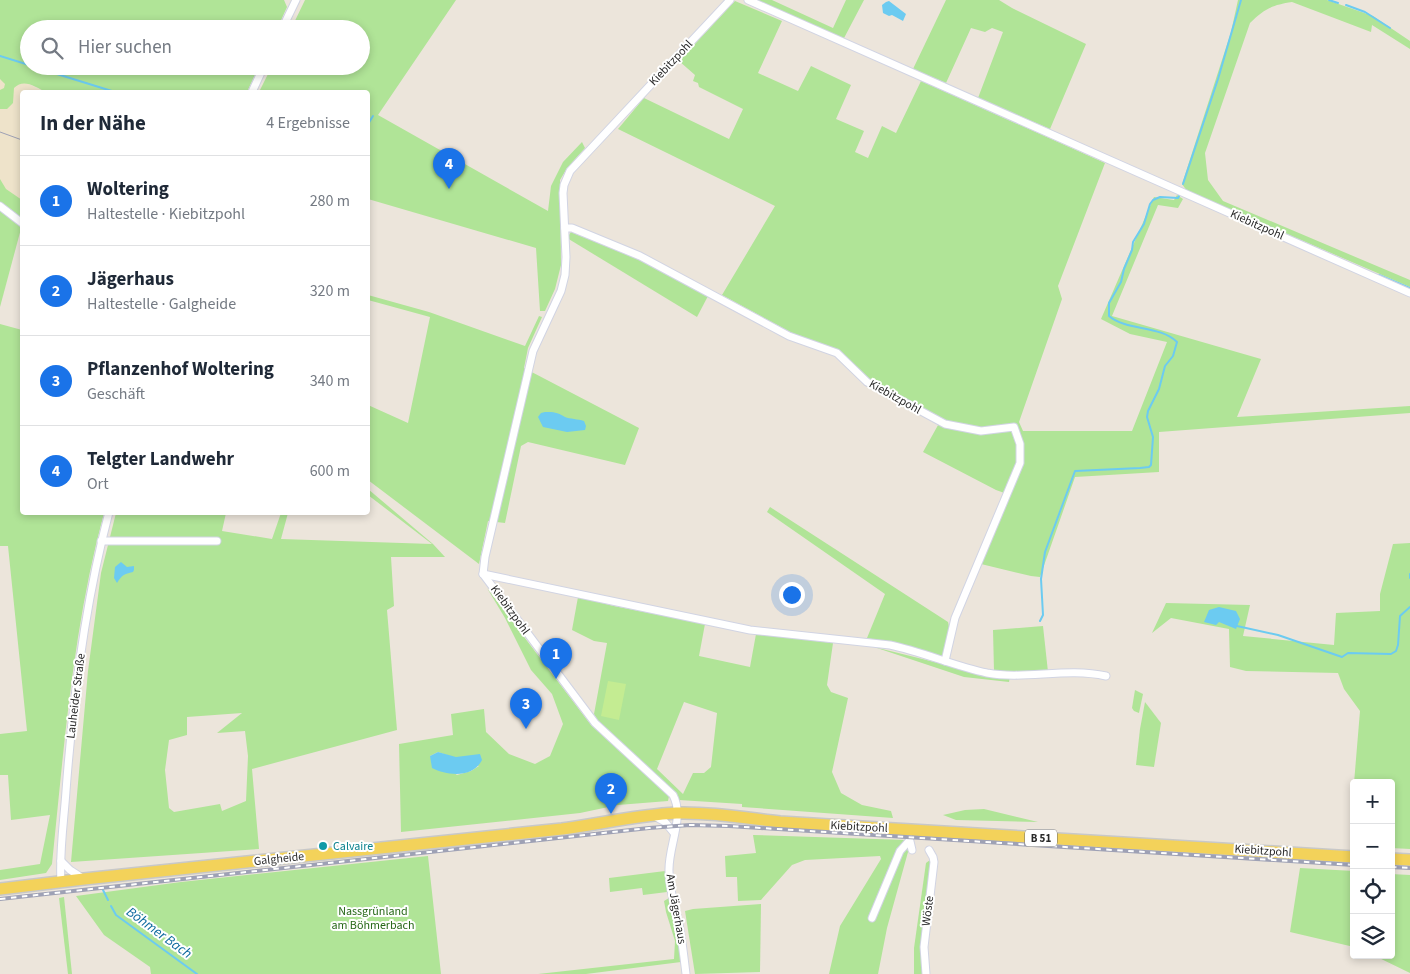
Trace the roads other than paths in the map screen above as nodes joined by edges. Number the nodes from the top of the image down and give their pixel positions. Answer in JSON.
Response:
{"nodes":[{"id":1,"x":296,"y":0,"type":"edge"},
{"id":2,"x":730,"y":0,"type":"edge"},
{"id":3,"x":748,"y":0,"type":"edge"},
{"id":4,"x":286,"y":20,"type":"edge"},
{"id":5,"x":260,"y":75,"type":"edge"},
{"id":6,"x":253,"y":90,"type":"edge"},
{"id":7,"x":0,"y":206,"type":"edge"},
{"id":8,"x":20,"y":221,"type":"edge"},
{"id":9,"x":565,"y":228,"type":"junction"},
{"id":10,"x":1410,"y":293,"type":"edge"},
{"id":11,"x":108,"y":515,"type":"edge"},
{"id":12,"x":101,"y":541,"type":"junction"},
{"id":13,"x":217,"y":541,"type":"dead end"},
{"id":14,"x":483,"y":574,"type":"junction"},
{"id":15,"x":945,"y":661,"type":"junction"},
{"id":16,"x":1106,"y":676,"type":"dead end"},
{"id":17,"x":676,"y":814,"type":"junction"},
{"id":18,"x":653,"y":815,"type":"junction"},
{"id":19,"x":674,"y":833,"type":"junction"},
{"id":20,"x":909,"y":835,"type":"junction"},
{"id":21,"x":912,"y":850,"type":"dead end"},
{"id":22,"x":929,"y":850,"type":"dead end"},
{"id":23,"x":1350,"y":857,"type":"edge"},
{"id":24,"x":1395,"y":859,"type":"edge"},
{"id":25,"x":1410,"y":860,"type":"edge"},
{"id":26,"x":61,"y":861,"type":"junction"},
{"id":27,"x":84,"y":879,"type":"junction"},
{"id":28,"x":61,"y":882,"type":"junction"},
{"id":29,"x":0,"y":890,"type":"edge"},
{"id":30,"x":872,"y":918,"type":"dead end"},
{"id":31,"x":686,"y":974,"type":"edge"},
{"id":32,"x":926,"y":974,"type":"edge"}],
"edges":[{"from":1,"to":4,"type":"street"},
{"from":2,"to":9,"type":"street","name":"Kiebitzpohl"},
{"from":3,"to":10,"type":"street","name":"Kiebitzpohl"},
{"from":5,"to":6,"type":"street"},
{"from":7,"to":8,"type":"street"},
{"from":9,"to":14,"type":"street","name":"Kiebitzpohl"},
{"from":9,"to":15,"type":"street","name":"Kiebitzpohl"},
{"from":11,"to":12,"type":"street","name":"Lauheider Straße"},
{"from":12,"to":13,"type":"street"},
{"from":12,"to":26,"type":"street","name":"Lauheider Straße"},
{"from":14,"to":15,"type":"street","name":"Kiebitzpohl"},
{"from":14,"to":17,"type":"street","name":"Kiebitzpohl"},
{"from":15,"to":16,"type":"street","name":"Kiebitzpohl"},
{"from":17,"to":18,"type":"main road","name":"Galgheide","number":"B 51"},
{"from":17,"to":19,"type":"street","name":"Am Jägerhaus"},
{"from":17,"to":20,"type":"main road","name":"Kiebitzpohl","number":"B 51"},
{"from":18,"to":19,"type":"street"},
{"from":18,"to":27,"type":"main road","name":"Galgheide","number":"B 51"},
{"from":19,"to":31,"type":"street","name":"Am Jägerhaus"},
{"from":20,"to":21,"type":"street"},
{"from":20,"to":23,"type":"main road","name":"Kiebitzpohl","number":"B 51"},
{"from":20,"to":30,"type":"street"},
{"from":22,"to":32,"type":"street","name":"Wöste"},
{"from":24,"to":25,"type":"main road"},
{"from":26,"to":27,"type":"street"},
{"from":26,"to":28,"type":"street","name":"Lauheider Straße"},
{"from":27,"to":28,"type":"main road","name":"Galgheide","number":"B 51"},
{"from":28,"to":29,"type":"main road","name":"Galgheide","number":"B 51"}]}
